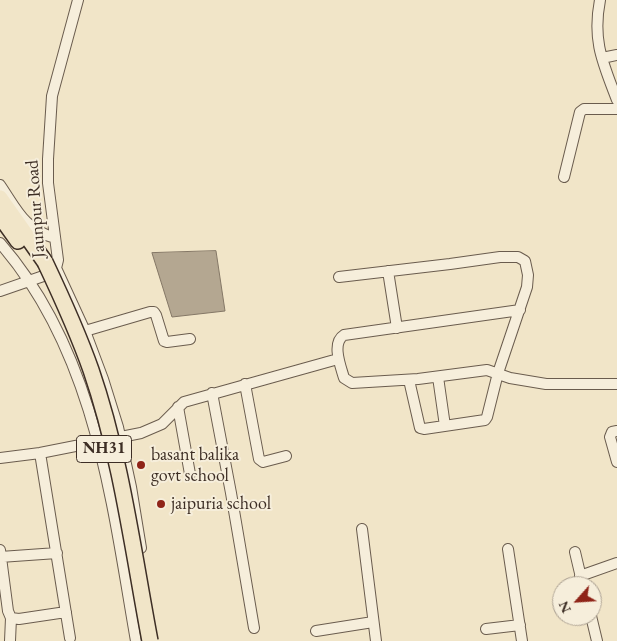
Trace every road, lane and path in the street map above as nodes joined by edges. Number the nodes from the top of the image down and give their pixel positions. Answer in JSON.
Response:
{"nodes":[{"id":1,"x":78,"y":0,"type":"edge"},
{"id":2,"x":600,"y":0,"type":"edge"},
{"id":3,"x":617,"y":55,"type":"edge"},
{"id":4,"x":602,"y":58,"type":"junction"},
{"id":5,"x":617,"y":100,"type":"edge"},
{"id":6,"x":617,"y":109,"type":"edge"},
{"id":7,"x":564,"y":177,"type":"dead end"},
{"id":8,"x":0,"y":186,"type":"edge"},
{"id":9,"x":0,"y":198,"type":"edge"},
{"id":10,"x":0,"y":216,"type":"edge"},
{"id":11,"x":55,"y":238,"type":"junction"},
{"id":12,"x":0,"y":243,"type":"edge"},
{"id":13,"x":46,"y":266,"type":"junction"},
{"id":14,"x":388,"y":271,"type":"junction"},
{"id":15,"x":340,"y":276,"type":"dead end"},
{"id":16,"x":29,"y":282,"type":"junction"},
{"id":17,"x":0,"y":291,"type":"edge"},
{"id":18,"x":520,"y":310,"type":"junction"},
{"id":19,"x":396,"y":328,"type":"junction"},
{"id":20,"x":85,"y":331,"type":"junction"},
{"id":21,"x":190,"y":339,"type":"dead end"},
{"id":22,"x":338,"y":359,"type":"junction"},
{"id":23,"x":498,"y":373,"type":"junction"},
{"id":24,"x":438,"y":376,"type":"junction"},
{"id":25,"x":409,"y":380,"type":"junction"},
{"id":26,"x":244,"y":384,"type":"junction"},
{"id":27,"x":617,"y":384,"type":"edge"},
{"id":28,"x":212,"y":393,"type":"junction"},
{"id":29,"x":178,"y":407,"type":"junction"},
{"id":30,"x":445,"y":426,"type":"junction"},
{"id":31,"x":617,"y":431,"type":"edge"},
{"id":32,"x":120,"y":437,"type":"junction"},
{"id":33,"x":98,"y":441,"type":"junction"},
{"id":34,"x":40,"y":453,"type":"junction"},
{"id":35,"x":286,"y":456,"type":"dead end"},
{"id":36,"x":0,"y":458,"type":"edge"},
{"id":37,"x":617,"y":462,"type":"edge"},
{"id":38,"x":190,"y":474,"type":"dead end"},
{"id":39,"x":362,"y":529,"type":"dead end"},
{"id":40,"x":508,"y":549,"type":"dead end"},
{"id":41,"x":57,"y":552,"type":"junction"},
{"id":42,"x":575,"y":552,"type":"dead end"},
{"id":43,"x":0,"y":555,"type":"edge"},
{"id":44,"x":617,"y":563,"type":"edge"},
{"id":45,"x":581,"y":576,"type":"edge"},
{"id":46,"x":592,"y":576,"type":"edge"},
{"id":47,"x":66,"y":612,"type":"junction"},
{"id":48,"x":11,"y":618,"type":"junction"},
{"id":49,"x":373,"y":622,"type":"junction"},
{"id":50,"x":520,"y":624,"type":"junction"},
{"id":51,"x":593,"y":626,"type":"edge"},
{"id":52,"x":254,"y":628,"type":"dead end"},
{"id":53,"x":486,"y":629,"type":"dead end"},
{"id":54,"x":316,"y":631,"type":"dead end"},
{"id":55,"x":70,"y":638,"type":"dead end"},
{"id":56,"x":10,"y":641,"type":"edge"},
{"id":57,"x":136,"y":641,"type":"edge"},
{"id":58,"x":141,"y":641,"type":"edge"},
{"id":59,"x":150,"y":641,"type":"edge"},
{"id":60,"x":156,"y":641,"type":"edge"},
{"id":61,"x":376,"y":641,"type":"edge"},
{"id":62,"x":522,"y":641,"type":"edge"},
{"id":63,"x":597,"y":641,"type":"edge"}],
"edges":[{"from":1,"to":11,"type":"street","name":"Jaunpur Road"},
{"from":2,"to":4,"type":"street"},
{"from":3,"to":4,"type":"street"},
{"from":4,"to":5,"type":"street"},
{"from":6,"to":7,"type":"street"},
{"from":8,"to":11,"type":"street"},
{"from":9,"to":13,"type":"highway","number":"NH31"},
{"from":10,"to":13,"type":"highway","number":"NH31"},
{"from":11,"to":13,"type":"street","name":"Jaunpur Road"},
{"from":12,"to":16,"type":"street"},
{"from":13,"to":16,"type":"street","name":"Jaunpur Road"},
{"from":13,"to":20,"type":"street"},
{"from":13,"to":58,"type":"highway","number":"NH31"},
{"from":13,"to":59,"type":"highway","number":"NH31","bridge":true},
{"from":14,"to":15,"type":"street"},
{"from":14,"to":18,"type":"street"},
{"from":14,"to":19,"type":"street"},
{"from":16,"to":17,"type":"street","name":"Jaunpur Road"},
{"from":16,"to":33,"type":"street"},
{"from":18,"to":19,"type":"street"},
{"from":18,"to":23,"type":"street"},
{"from":19,"to":22,"type":"street"},
{"from":20,"to":21,"type":"street"},
{"from":20,"to":32,"type":"street"},
{"from":22,"to":25,"type":"street"},
{"from":22,"to":26,"type":"street"},
{"from":23,"to":24,"type":"street"},
{"from":23,"to":27,"type":"street"},
{"from":23,"to":30,"type":"street"},
{"from":24,"to":25,"type":"street"},
{"from":24,"to":30,"type":"street"},
{"from":25,"to":30,"type":"street"},
{"from":26,"to":28,"type":"street"},
{"from":26,"to":35,"type":"street"},
{"from":28,"to":29,"type":"street"},
{"from":28,"to":52,"type":"street"},
{"from":29,"to":32,"type":"street"},
{"from":29,"to":38,"type":"street"},
{"from":31,"to":37,"type":"street"},
{"from":32,"to":33,"type":"street"},
{"from":32,"to":60,"type":"street"},
{"from":33,"to":34,"type":"street"},
{"from":33,"to":57,"type":"street"},
{"from":34,"to":36,"type":"street"},
{"from":34,"to":41,"type":"street"},
{"from":39,"to":49,"type":"street"},
{"from":40,"to":50,"type":"street"},
{"from":41,"to":43,"type":"street"},
{"from":41,"to":47,"type":"street"},
{"from":42,"to":45,"type":"street"},
{"from":43,"to":48,"type":"street"},
{"from":44,"to":46,"type":"street"},
{"from":47,"to":48,"type":"street"},
{"from":47,"to":55,"type":"street"},
{"from":48,"to":56,"type":"street"},
{"from":49,"to":54,"type":"street"},
{"from":49,"to":61,"type":"street"},
{"from":50,"to":53,"type":"street"},
{"from":50,"to":62,"type":"street"},
{"from":51,"to":63,"type":"street"}]}
